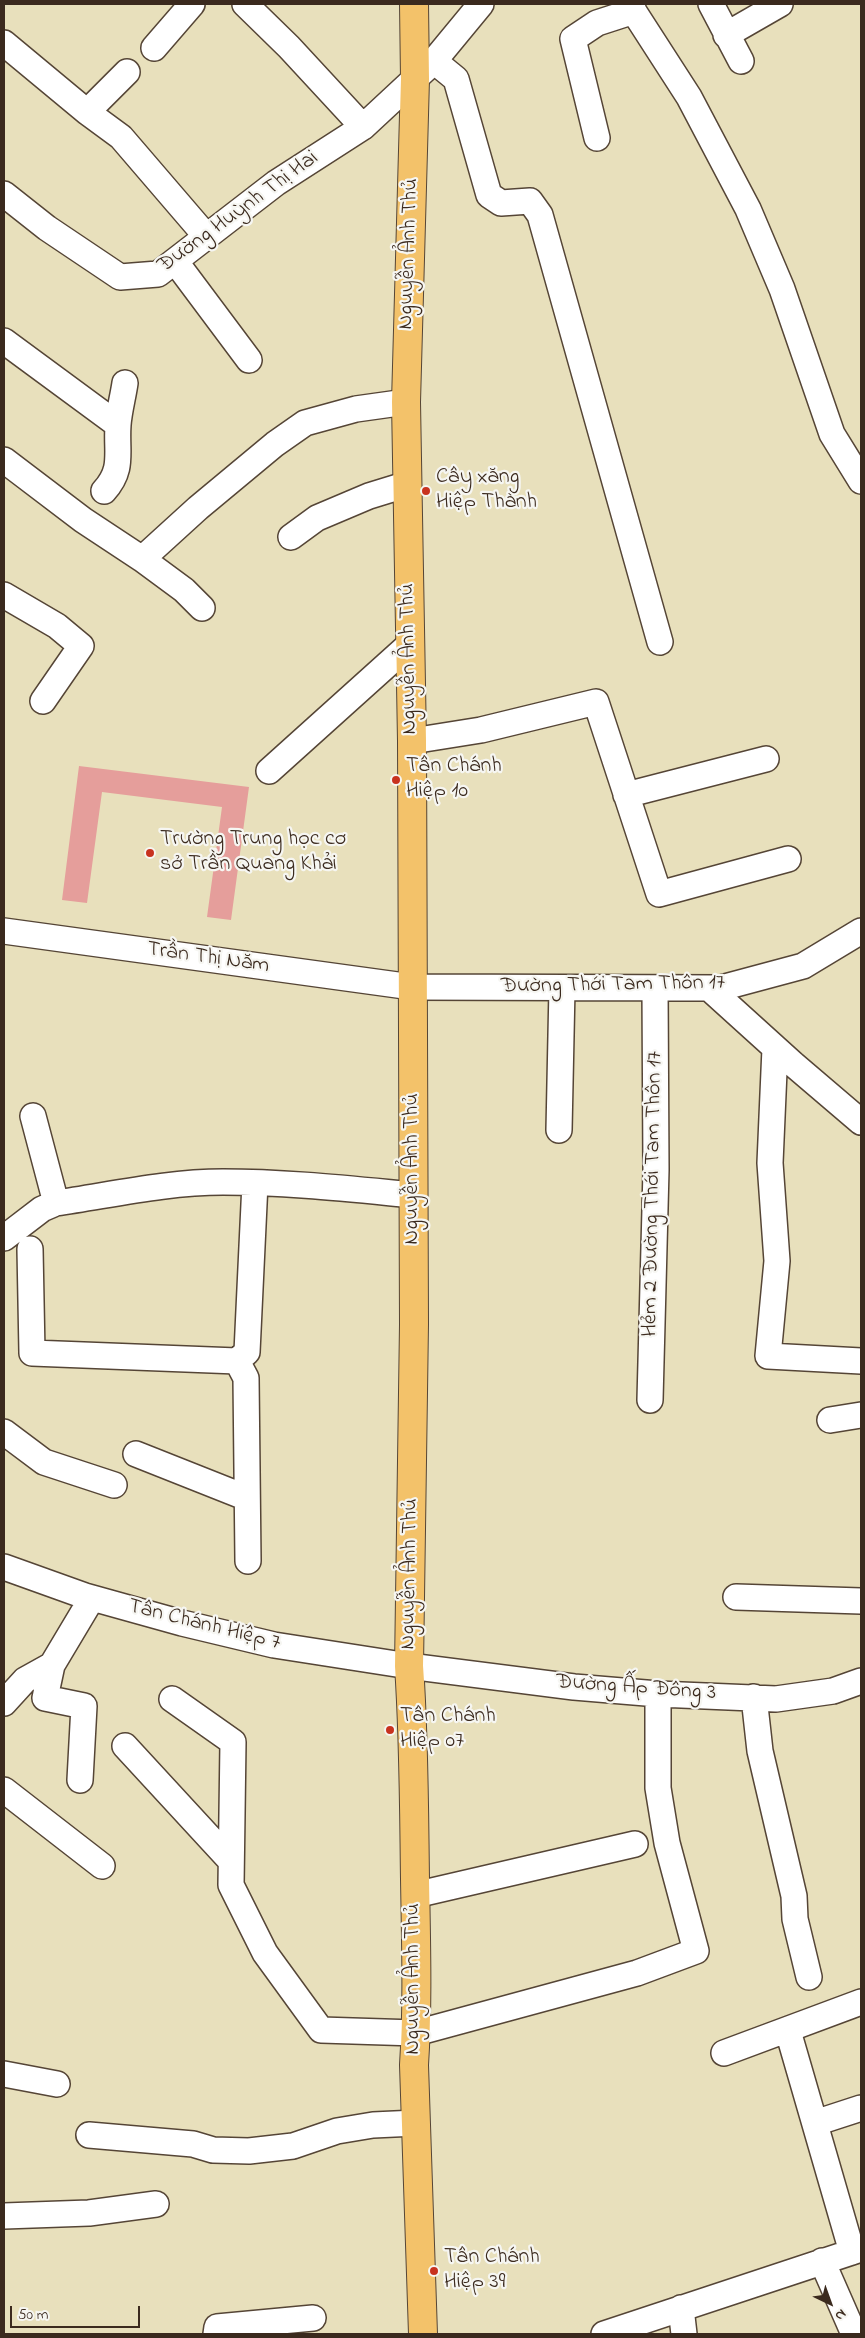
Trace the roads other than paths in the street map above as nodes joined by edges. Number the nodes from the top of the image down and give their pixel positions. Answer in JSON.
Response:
{"nodes":[{"id":1,"x":192,"y":4,"type":"edge"},
{"id":2,"x":245,"y":4,"type":"edge"},
{"id":3,"x":414,"y":4,"type":"edge"},
{"id":4,"x":481,"y":4,"type":"edge"},
{"id":5,"x":710,"y":4,"type":"edge"},
{"id":6,"x":780,"y":4,"type":"edge"},
{"id":7,"x":632,"y":7,"type":"edge"},
{"id":8,"x":726,"y":35,"type":"junction"},
{"id":9,"x":4,"y":43,"type":"edge"},
{"id":10,"x":154,"y":48,"type":"dead end"},
{"id":11,"x":741,"y":61,"type":"dead end"},
{"id":12,"x":425,"y":70,"type":"junction"},
{"id":13,"x":127,"y":72,"type":"dead end"},
{"id":14,"x":87,"y":112,"type":"junction"},
{"id":15,"x":363,"y":127,"type":"junction"},
{"id":16,"x":597,"y":138,"type":"dead end"},
{"id":17,"x":4,"y":194,"type":"edge"},
{"id":18,"x":206,"y":236,"type":"junction"},
{"id":19,"x":175,"y":261,"type":"junction"},
{"id":20,"x":4,"y":341,"type":"edge"},
{"id":21,"x":249,"y":360,"type":"dead end"},
{"id":22,"x":125,"y":383,"type":"dead end"},
{"id":23,"x":406,"y":402,"type":"junction"},
{"id":24,"x":118,"y":425,"type":"junction"},
{"id":25,"x":4,"y":460,"type":"edge"},
{"id":26,"x":861,"y":482,"type":"edge"},
{"id":27,"x":408,"y":484,"type":"junction"},
{"id":28,"x":104,"y":491,"type":"dead end"},
{"id":29,"x":291,"y":537,"type":"dead end"},
{"id":30,"x":142,"y":559,"type":"junction"},
{"id":31,"x":4,"y":596,"type":"edge"},
{"id":32,"x":202,"y":608,"type":"dead end"},
{"id":33,"x":660,"y":642,"type":"dead end"},
{"id":34,"x":409,"y":645,"type":"junction"},
{"id":35,"x":43,"y":701,"type":"dead end"},
{"id":36,"x":412,"y":740,"type":"junction"},
{"id":37,"x":766,"y":759,"type":"dead end"},
{"id":38,"x":269,"y":771,"type":"dead end"},
{"id":39,"x":626,"y":795,"type":"junction"},
{"id":40,"x":788,"y":859,"type":"dead end"},
{"id":41,"x":4,"y":931,"type":"edge"},
{"id":42,"x":861,"y":931,"type":"edge"},
{"id":43,"x":412,"y":987,"type":"junction"},
{"id":44,"x":562,"y":988,"type":"junction"},
{"id":45,"x":655,"y":988,"type":"junction"},
{"id":46,"x":708,"y":988,"type":"junction"},
{"id":47,"x":774,"y":1048,"type":"junction"},
{"id":48,"x":33,"y":1116,"type":"dead end"},
{"id":49,"x":861,"y":1122,"type":"edge"},
{"id":50,"x":559,"y":1130,"type":"dead end"},
{"id":51,"x":255,"y":1183,"type":"junction"},
{"id":52,"x":414,"y":1195,"type":"junction"},
{"id":53,"x":56,"y":1204,"type":"junction"},
{"id":54,"x":4,"y":1238,"type":"edge"},
{"id":55,"x":30,"y":1249,"type":"dead end"},
{"id":56,"x":237,"y":1361,"type":"junction"},
{"id":57,"x":861,"y":1361,"type":"edge"},
{"id":58,"x":650,"y":1400,"type":"dead end"},
{"id":59,"x":861,"y":1415,"type":"edge"},
{"id":60,"x":830,"y":1420,"type":"dead end"},
{"id":61,"x":4,"y":1432,"type":"edge"},
{"id":62,"x":136,"y":1454,"type":"dead end"},
{"id":63,"x":114,"y":1485,"type":"dead end"},
{"id":64,"x":248,"y":1498,"type":"junction"},
{"id":65,"x":248,"y":1562,"type":"dead end"},
{"id":66,"x":4,"y":1567,"type":"edge"},
{"id":67,"x":736,"y":1597,"type":"dead end"},
{"id":68,"x":92,"y":1598,"type":"junction"},
{"id":69,"x":861,"y":1601,"type":"edge"},
{"id":70,"x":52,"y":1664,"type":"junction"},
{"id":71,"x":409,"y":1666,"type":"junction"},
{"id":72,"x":861,"y":1681,"type":"edge"},
{"id":73,"x":658,"y":1694,"type":"junction"},
{"id":74,"x":754,"y":1697,"type":"junction"},
{"id":75,"x":172,"y":1699,"type":"dead end"},
{"id":76,"x":4,"y":1703,"type":"edge"},
{"id":77,"x":125,"y":1746,"type":"dead end"},
{"id":78,"x":80,"y":1780,"type":"dead end"},
{"id":79,"x":4,"y":1790,"type":"edge"},
{"id":80,"x":635,"y":1844,"type":"dead end"},
{"id":81,"x":231,"y":1861,"type":"junction"},
{"id":82,"x":102,"y":1866,"type":"dead end"},
{"id":83,"x":415,"y":1895,"type":"junction"},
{"id":84,"x":808,"y":1977,"type":"dead end"},
{"id":85,"x":861,"y":2002,"type":"edge"},
{"id":86,"x":788,"y":2031,"type":"junction"},
{"id":87,"x":416,"y":2033,"type":"junction"},
{"id":88,"x":724,"y":2053,"type":"dead end"},
{"id":89,"x":4,"y":2074,"type":"edge"},
{"id":90,"x":57,"y":2084,"type":"dead end"},
{"id":91,"x":861,"y":2108,"type":"edge"},
{"id":92,"x":416,"y":2122,"type":"junction"},
{"id":93,"x":815,"y":2123,"type":"junction"},
{"id":94,"x":90,"y":2134,"type":"dead end"},
{"id":95,"x":156,"y":2204,"type":"dead end"},
{"id":96,"x":4,"y":2216,"type":"edge"},
{"id":97,"x":857,"y":2251,"type":"edge"},
{"id":98,"x":822,"y":2262,"type":"junction"},
{"id":99,"x":681,"y":2308,"type":"junction"},
{"id":100,"x":313,"y":2318,"type":"dead end"},
{"id":101,"x":216,"y":2334,"type":"edge"},
{"id":102,"x":423,"y":2334,"type":"edge"},
{"id":103,"x":604,"y":2334,"type":"edge"},
{"id":104,"x":684,"y":2334,"type":"edge"},
{"id":105,"x":854,"y":2334,"type":"edge"}],
"edges":[{"from":1,"to":10,"type":"street"},
{"from":2,"to":15,"type":"street"},
{"from":3,"to":12,"type":"main road","name":"Nguyễn Ảnh Thủ"},
{"from":4,"to":12,"type":"street","name":"Đường Huỳnh Thị Hai"},
{"from":5,"to":8,"type":"street"},
{"from":6,"to":8,"type":"street"},
{"from":7,"to":16,"type":"street"},
{"from":7,"to":26,"type":"street"},
{"from":8,"to":11,"type":"street"},
{"from":9,"to":14,"type":"street"},
{"from":12,"to":15,"type":"street","name":"Đường Huỳnh Thị Hai"},
{"from":12,"to":23,"type":"main road","name":"Nguyễn Ảnh Thủ"},
{"from":12,"to":33,"type":"street"},
{"from":13,"to":14,"type":"street"},
{"from":14,"to":18,"type":"street"},
{"from":15,"to":18,"type":"street","name":"Đường Huỳnh Thị Hai"},
{"from":17,"to":19,"type":"street","name":"Đường Huỳnh Thị Hai"},
{"from":18,"to":19,"type":"street","name":"Đường Huỳnh Thị Hai"},
{"from":19,"to":21,"type":"street"},
{"from":20,"to":24,"type":"street"},
{"from":22,"to":24,"type":"street"},
{"from":23,"to":27,"type":"main road","name":"Nguyễn Ảnh Thủ"},
{"from":23,"to":30,"type":"street"},
{"from":24,"to":28,"type":"street"},
{"from":25,"to":30,"type":"street"},
{"from":27,"to":29,"type":"street"},
{"from":27,"to":34,"type":"main road","name":"Nguyễn Ảnh Thủ"},
{"from":30,"to":32,"type":"street"},
{"from":31,"to":35,"type":"street"},
{"from":34,"to":36,"type":"main road","name":"Nguyễn Ảnh Thủ"},
{"from":34,"to":38,"type":"street"},
{"from":36,"to":39,"type":"street"},
{"from":36,"to":43,"type":"main road","name":"Nguyễn Ảnh Thủ"},
{"from":37,"to":39,"type":"street"},
{"from":39,"to":40,"type":"street"},
{"from":41,"to":43,"type":"street","name":"Trần Thị Năm"},
{"from":42,"to":46,"type":"street","name":"Đường Thới Tam Thôn 17"},
{"from":43,"to":44,"type":"street","name":"Đường Thới Tam Thôn 17"},
{"from":43,"to":52,"type":"main road","name":"Nguyễn Ảnh Thủ"},
{"from":44,"to":45,"type":"street","name":"Đường Thới Tam Thôn 17"},
{"from":44,"to":50,"type":"street"},
{"from":45,"to":46,"type":"street","name":"Đường Thới Tam Thôn 17"},
{"from":45,"to":58,"type":"street","name":"Hẻm 2 Đường Thới Tam Thôn 17"},
{"from":46,"to":47,"type":"street"},
{"from":47,"to":49,"type":"street"},
{"from":47,"to":57,"type":"street"},
{"from":48,"to":53,"type":"street"},
{"from":51,"to":52,"type":"street"},
{"from":51,"to":53,"type":"street"},
{"from":51,"to":56,"type":"street"},
{"from":52,"to":71,"type":"main road","name":"Nguyễn Ảnh Thủ"},
{"from":53,"to":54,"type":"street"},
{"from":55,"to":56,"type":"street"},
{"from":56,"to":64,"type":"street"},
{"from":59,"to":60,"type":"street"},
{"from":61,"to":63,"type":"street"},
{"from":62,"to":64,"type":"street"},
{"from":64,"to":65,"type":"street"},
{"from":66,"to":68,"type":"street","name":"Tân Chánh Hiệp 7"},
{"from":67,"to":69,"type":"street"},
{"from":68,"to":70,"type":"street"},
{"from":68,"to":71,"type":"street","name":"Tân Chánh Hiệp 7"},
{"from":70,"to":76,"type":"street"},
{"from":70,"to":78,"type":"street"},
{"from":71,"to":73,"type":"street","name":"Đường Ấp Đông 3"},
{"from":71,"to":83,"type":"main road","name":"Nguyễn Ảnh Thủ"},
{"from":72,"to":74,"type":"street","name":"Đường Ấp Đông 3"},
{"from":73,"to":74,"type":"street","name":"Đường Ấp Đông 3"},
{"from":73,"to":87,"type":"street"},
{"from":74,"to":84,"type":"street"},
{"from":75,"to":81,"type":"street"},
{"from":77,"to":81,"type":"street"},
{"from":79,"to":82,"type":"street"},
{"from":80,"to":83,"type":"street"},
{"from":81,"to":87,"type":"street"},
{"from":83,"to":87,"type":"main road","name":"Nguyễn Ảnh Thủ"},
{"from":85,"to":86,"type":"street"},
{"from":86,"to":88,"type":"street"},
{"from":86,"to":93,"type":"street"},
{"from":87,"to":92,"type":"main road","name":"Nguyễn Ảnh Thủ"},
{"from":89,"to":90,"type":"street"},
{"from":91,"to":93,"type":"street"},
{"from":92,"to":94,"type":"street"},
{"from":92,"to":102,"type":"main road","name":"Nguyễn Ảnh Thủ"},
{"from":93,"to":97,"type":"street"},
{"from":95,"to":96,"type":"street"},
{"from":97,"to":98,"type":"street"},
{"from":98,"to":99,"type":"street"},
{"from":98,"to":105,"type":"street"},
{"from":99,"to":103,"type":"street"},
{"from":99,"to":104,"type":"street"},
{"from":100,"to":101,"type":"street"}]}
